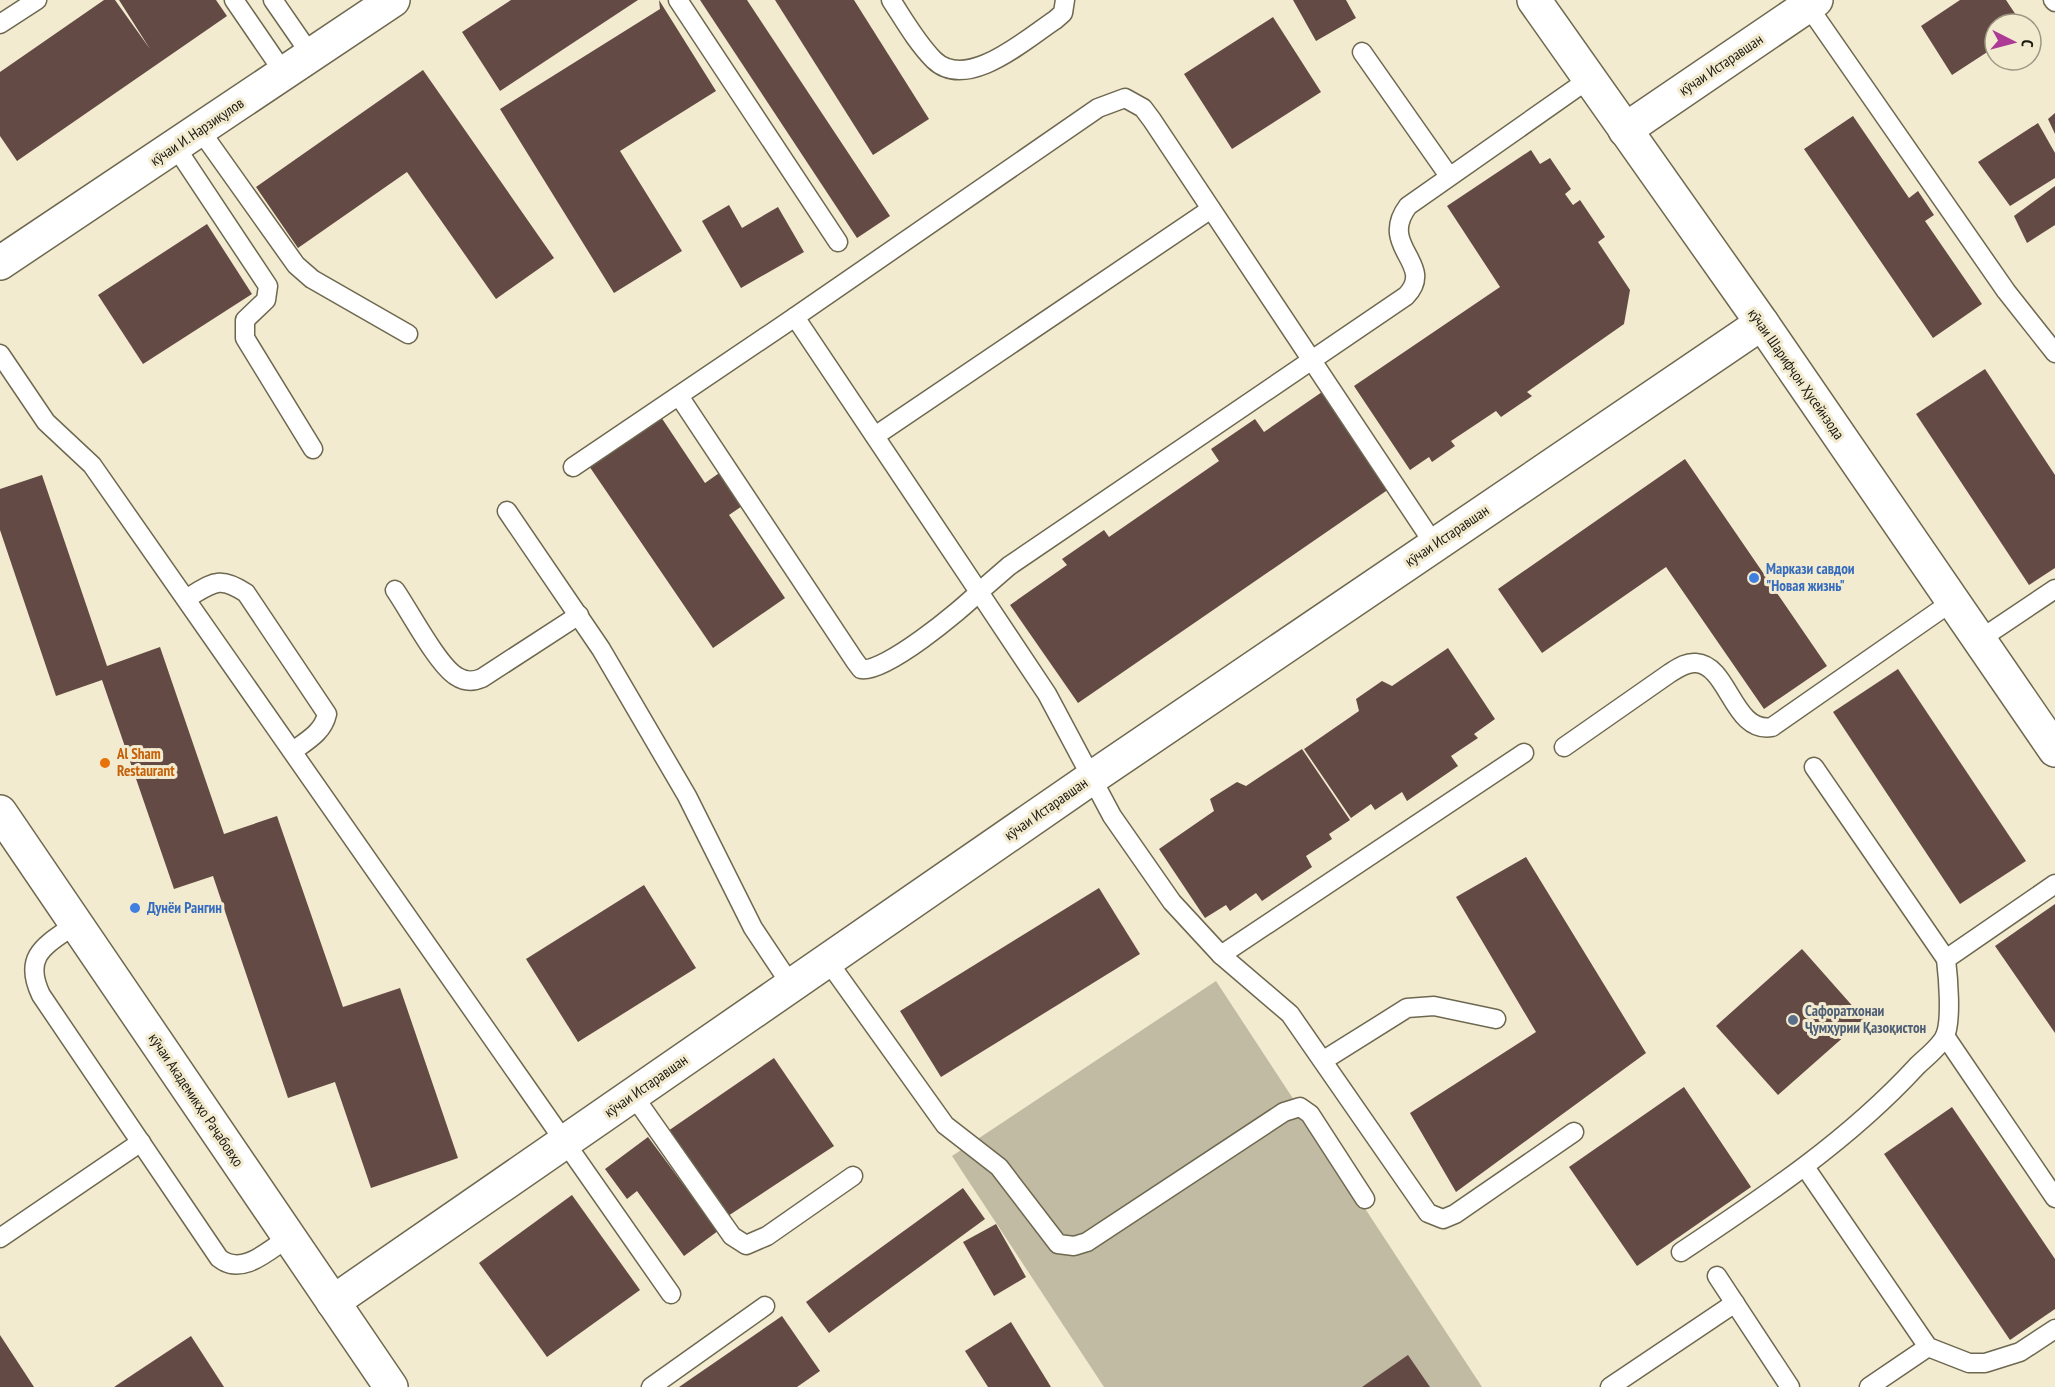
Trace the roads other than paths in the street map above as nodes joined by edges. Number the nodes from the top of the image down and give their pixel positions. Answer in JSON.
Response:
{"nodes":[{"id":1,"x":37,"y":0,"type":"edge"},
{"id":2,"x":234,"y":0,"type":"edge"},
{"id":3,"x":273,"y":0,"type":"edge"},
{"id":4,"x":393,"y":0,"type":"edge"},
{"id":5,"x":678,"y":0,"type":"edge"},
{"id":6,"x":891,"y":0,"type":"edge"},
{"id":7,"x":1065,"y":0,"type":"edge"},
{"id":8,"x":1534,"y":0,"type":"edge"},
{"id":9,"x":1812,"y":3,"type":"edge"},
{"id":10,"x":0,"y":24,"type":"edge"},
{"id":11,"x":1362,"y":52,"type":"dead end"},
{"id":12,"x":311,"y":55,"type":"junction"},
{"id":13,"x":284,"y":74,"type":"junction"},
{"id":14,"x":1589,"y":79,"type":"junction"},
{"id":15,"x":1625,"y":130,"type":"junction"},
{"id":16,"x":188,"y":138,"type":"junction"},
{"id":17,"x":1449,"y":176,"type":"junction"},
{"id":18,"x":1211,"y":209,"type":"junction"},
{"id":19,"x":838,"y":242,"type":"dead end"},
{"id":20,"x":0,"y":264,"type":"edge"},
{"id":21,"x":795,"y":317,"type":"junction"},
{"id":22,"x":1762,"y":323,"type":"junction"},
{"id":23,"x":408,"y":334,"type":"dead end"},
{"id":24,"x":2055,"y":353,"type":"edge"},
{"id":25,"x":0,"y":354,"type":"edge"},
{"id":26,"x":1311,"y":362,"type":"junction"},
{"id":27,"x":679,"y":396,"type":"junction"},
{"id":28,"x":875,"y":436,"type":"junction"},
{"id":29,"x":313,"y":449,"type":"dead end"},
{"id":30,"x":573,"y":467,"type":"dead end"},
{"id":31,"x":507,"y":511,"type":"dead end"},
{"id":32,"x":1434,"y":544,"type":"junction"},
{"id":33,"x":2055,"y":589,"type":"edge"},
{"id":34,"x":395,"y":590,"type":"dead end"},
{"id":35,"x":979,"y":592,"type":"junction"},
{"id":36,"x":187,"y":598,"type":"junction"},
{"id":37,"x":1953,"y":602,"type":"junction"},
{"id":38,"x":579,"y":615,"type":"junction"},
{"id":39,"x":1979,"y":640,"type":"junction"},
{"id":40,"x":1564,"y":747,"type":"dead end"},
{"id":41,"x":2055,"y":750,"type":"edge"},
{"id":42,"x":294,"y":751,"type":"junction"},
{"id":43,"x":1524,"y":753,"type":"dead end"},
{"id":44,"x":1814,"y":767,"type":"dead end"},
{"id":45,"x":1090,"y":779,"type":"junction"},
{"id":46,"x":0,"y":812,"type":"edge"},
{"id":47,"x":2055,"y":884,"type":"edge"},
{"id":48,"x":76,"y":924,"type":"junction"},
{"id":49,"x":1221,"y":955,"type":"junction"},
{"id":50,"x":1946,"y":959,"type":"junction"},
{"id":51,"x":827,"y":960,"type":"junction"},
{"id":52,"x":791,"y":985,"type":"junction"},
{"id":53,"x":1496,"y":1019,"type":"dead end"},
{"id":54,"x":1945,"y":1036,"type":"junction"},
{"id":55,"x":1324,"y":1060,"type":"junction"},
{"id":56,"x":633,"y":1095,"type":"junction"},
{"id":57,"x":1574,"y":1132,"type":"dead end"},
{"id":58,"x":141,"y":1142,"type":"junction"},
{"id":59,"x":563,"y":1143,"type":"junction"},
{"id":60,"x":1805,"y":1167,"type":"junction"},
{"id":61,"x":853,"y":1176,"type":"dead end"},
{"id":62,"x":2055,"y":1198,"type":"edge"},
{"id":63,"x":1365,"y":1199,"type":"dead end"},
{"id":64,"x":289,"y":1236,"type":"junction"},
{"id":65,"x":0,"y":1238,"type":"edge"},
{"id":66,"x":1681,"y":1252,"type":"dead end"},
{"id":67,"x":1717,"y":1276,"type":"dead end"},
{"id":68,"x":671,"y":1294,"type":"dead end"},
{"id":69,"x":333,"y":1302,"type":"junction"},
{"id":70,"x":1735,"y":1303,"type":"junction"},
{"id":71,"x":765,"y":1306,"type":"dead end"},
{"id":72,"x":2055,"y":1329,"type":"edge"},
{"id":73,"x":1928,"y":1347,"type":"junction"},
{"id":74,"x":391,"y":1387,"type":"edge"},
{"id":75,"x":651,"y":1387,"type":"edge"},
{"id":76,"x":1610,"y":1387,"type":"edge"},
{"id":77,"x":1790,"y":1387,"type":"edge"},
{"id":78,"x":1869,"y":1387,"type":"edge"}],
"edges":[{"from":1,"to":10,"type":"lane"},
{"from":2,"to":13,"type":"lane"},
{"from":3,"to":12,"type":"lane"},
{"from":4,"to":12,"type":"street","name":"кӯчаи И. Нарзиқулов"},
{"from":5,"to":19,"type":"lane"},
{"from":6,"to":7,"type":"lane"},
{"from":8,"to":14,"type":"street","name":"кӯчаи Шарифҷон Ҳусейнзода"},
{"from":9,"to":15,"type":"street","name":"кӯчаи Истаравшан"},
{"from":9,"to":24,"type":"lane"},
{"from":11,"to":17,"type":"lane"},
{"from":12,"to":13,"type":"street","name":"кӯчаи И. Нарзиқулов"},
{"from":13,"to":16,"type":"street","name":"кӯчаи И. Нарзиқулов"},
{"from":14,"to":15,"type":"street","name":"кӯчаи Шарифҷон Ҳусейнзода"},
{"from":14,"to":17,"type":"lane"},
{"from":15,"to":22,"type":"street","name":"кӯчаи Шарифҷон Ҳусейнзода"},
{"from":16,"to":20,"type":"street","name":"кӯчаи И. Нарзиқулов"},
{"from":16,"to":23,"type":"lane"},
{"from":16,"to":29,"type":"lane"},
{"from":17,"to":26,"type":"lane"},
{"from":18,"to":21,"type":"lane"},
{"from":18,"to":26,"type":"lane"},
{"from":18,"to":28,"type":"lane"},
{"from":21,"to":27,"type":"lane"},
{"from":21,"to":28,"type":"lane"},
{"from":22,"to":32,"type":"street","name":"кӯчаи Истаравшан"},
{"from":22,"to":37,"type":"street","name":"кӯчаи Шарифҷон Ҳусейнзода"},
{"from":25,"to":36,"type":"lane"},
{"from":26,"to":32,"type":"lane"},
{"from":26,"to":35,"type":"lane"},
{"from":27,"to":30,"type":"lane"},
{"from":27,"to":35,"type":"lane"},
{"from":28,"to":35,"type":"lane"},
{"from":31,"to":38,"type":"lane"},
{"from":32,"to":45,"type":"street","name":"кӯчаи Истаравшан"},
{"from":33,"to":39,"type":"lane"},
{"from":34,"to":38,"type":"lane"},
{"from":35,"to":45,"type":"lane"},
{"from":36,"to":42,"type":"lane"},
{"from":36,"to":42,"type":"lane"},
{"from":37,"to":39,"type":"street","name":"кӯчаи Шарифҷон Ҳусейнзода"},
{"from":37,"to":40,"type":"lane"},
{"from":38,"to":52,"type":"lane"},
{"from":39,"to":41,"type":"street","name":"кӯчаи Шарифҷон Ҳусейнзода"},
{"from":42,"to":59,"type":"lane"},
{"from":43,"to":49,"type":"lane"},
{"from":44,"to":50,"type":"lane"},
{"from":45,"to":49,"type":"lane"},
{"from":45,"to":51,"type":"street","name":"кӯчаи Истаравшан"},
{"from":46,"to":48,"type":"street","name":"кӯчаи Академикҳо Раҷабовҳо"},
{"from":47,"to":50,"type":"lane"},
{"from":48,"to":58,"type":"lane"},
{"from":48,"to":64,"type":"street","name":"кӯчаи Академикҳо Раҷабовҳо"},
{"from":49,"to":55,"type":"lane"},
{"from":50,"to":54,"type":"lane"},
{"from":51,"to":52,"type":"street","name":"кӯчаи Истаравшан"},
{"from":51,"to":63,"type":"lane"},
{"from":52,"to":56,"type":"street","name":"кӯчаи Истаравшан"},
{"from":53,"to":55,"type":"lane"},
{"from":54,"to":60,"type":"lane"},
{"from":54,"to":62,"type":"lane"},
{"from":55,"to":57,"type":"lane"},
{"from":56,"to":59,"type":"street","name":"кӯчаи Истаравшан"},
{"from":56,"to":61,"type":"lane"},
{"from":58,"to":64,"type":"lane"},
{"from":58,"to":65,"type":"lane"},
{"from":59,"to":68,"type":"lane"},
{"from":59,"to":69,"type":"street","name":"кӯчаи Истаравшан"},
{"from":60,"to":66,"type":"lane"},
{"from":60,"to":73,"type":"lane"},
{"from":64,"to":69,"type":"street","name":"кӯчаи Академикҳо Раҷабовҳо"},
{"from":67,"to":70,"type":"lane"},
{"from":69,"to":74,"type":"street","name":"кӯчаи Академикҳо Раҷабовҳо"},
{"from":70,"to":76,"type":"lane"},
{"from":70,"to":77,"type":"lane"},
{"from":71,"to":75,"type":"lane"},
{"from":72,"to":73,"type":"lane"},
{"from":73,"to":78,"type":"lane"}]}
